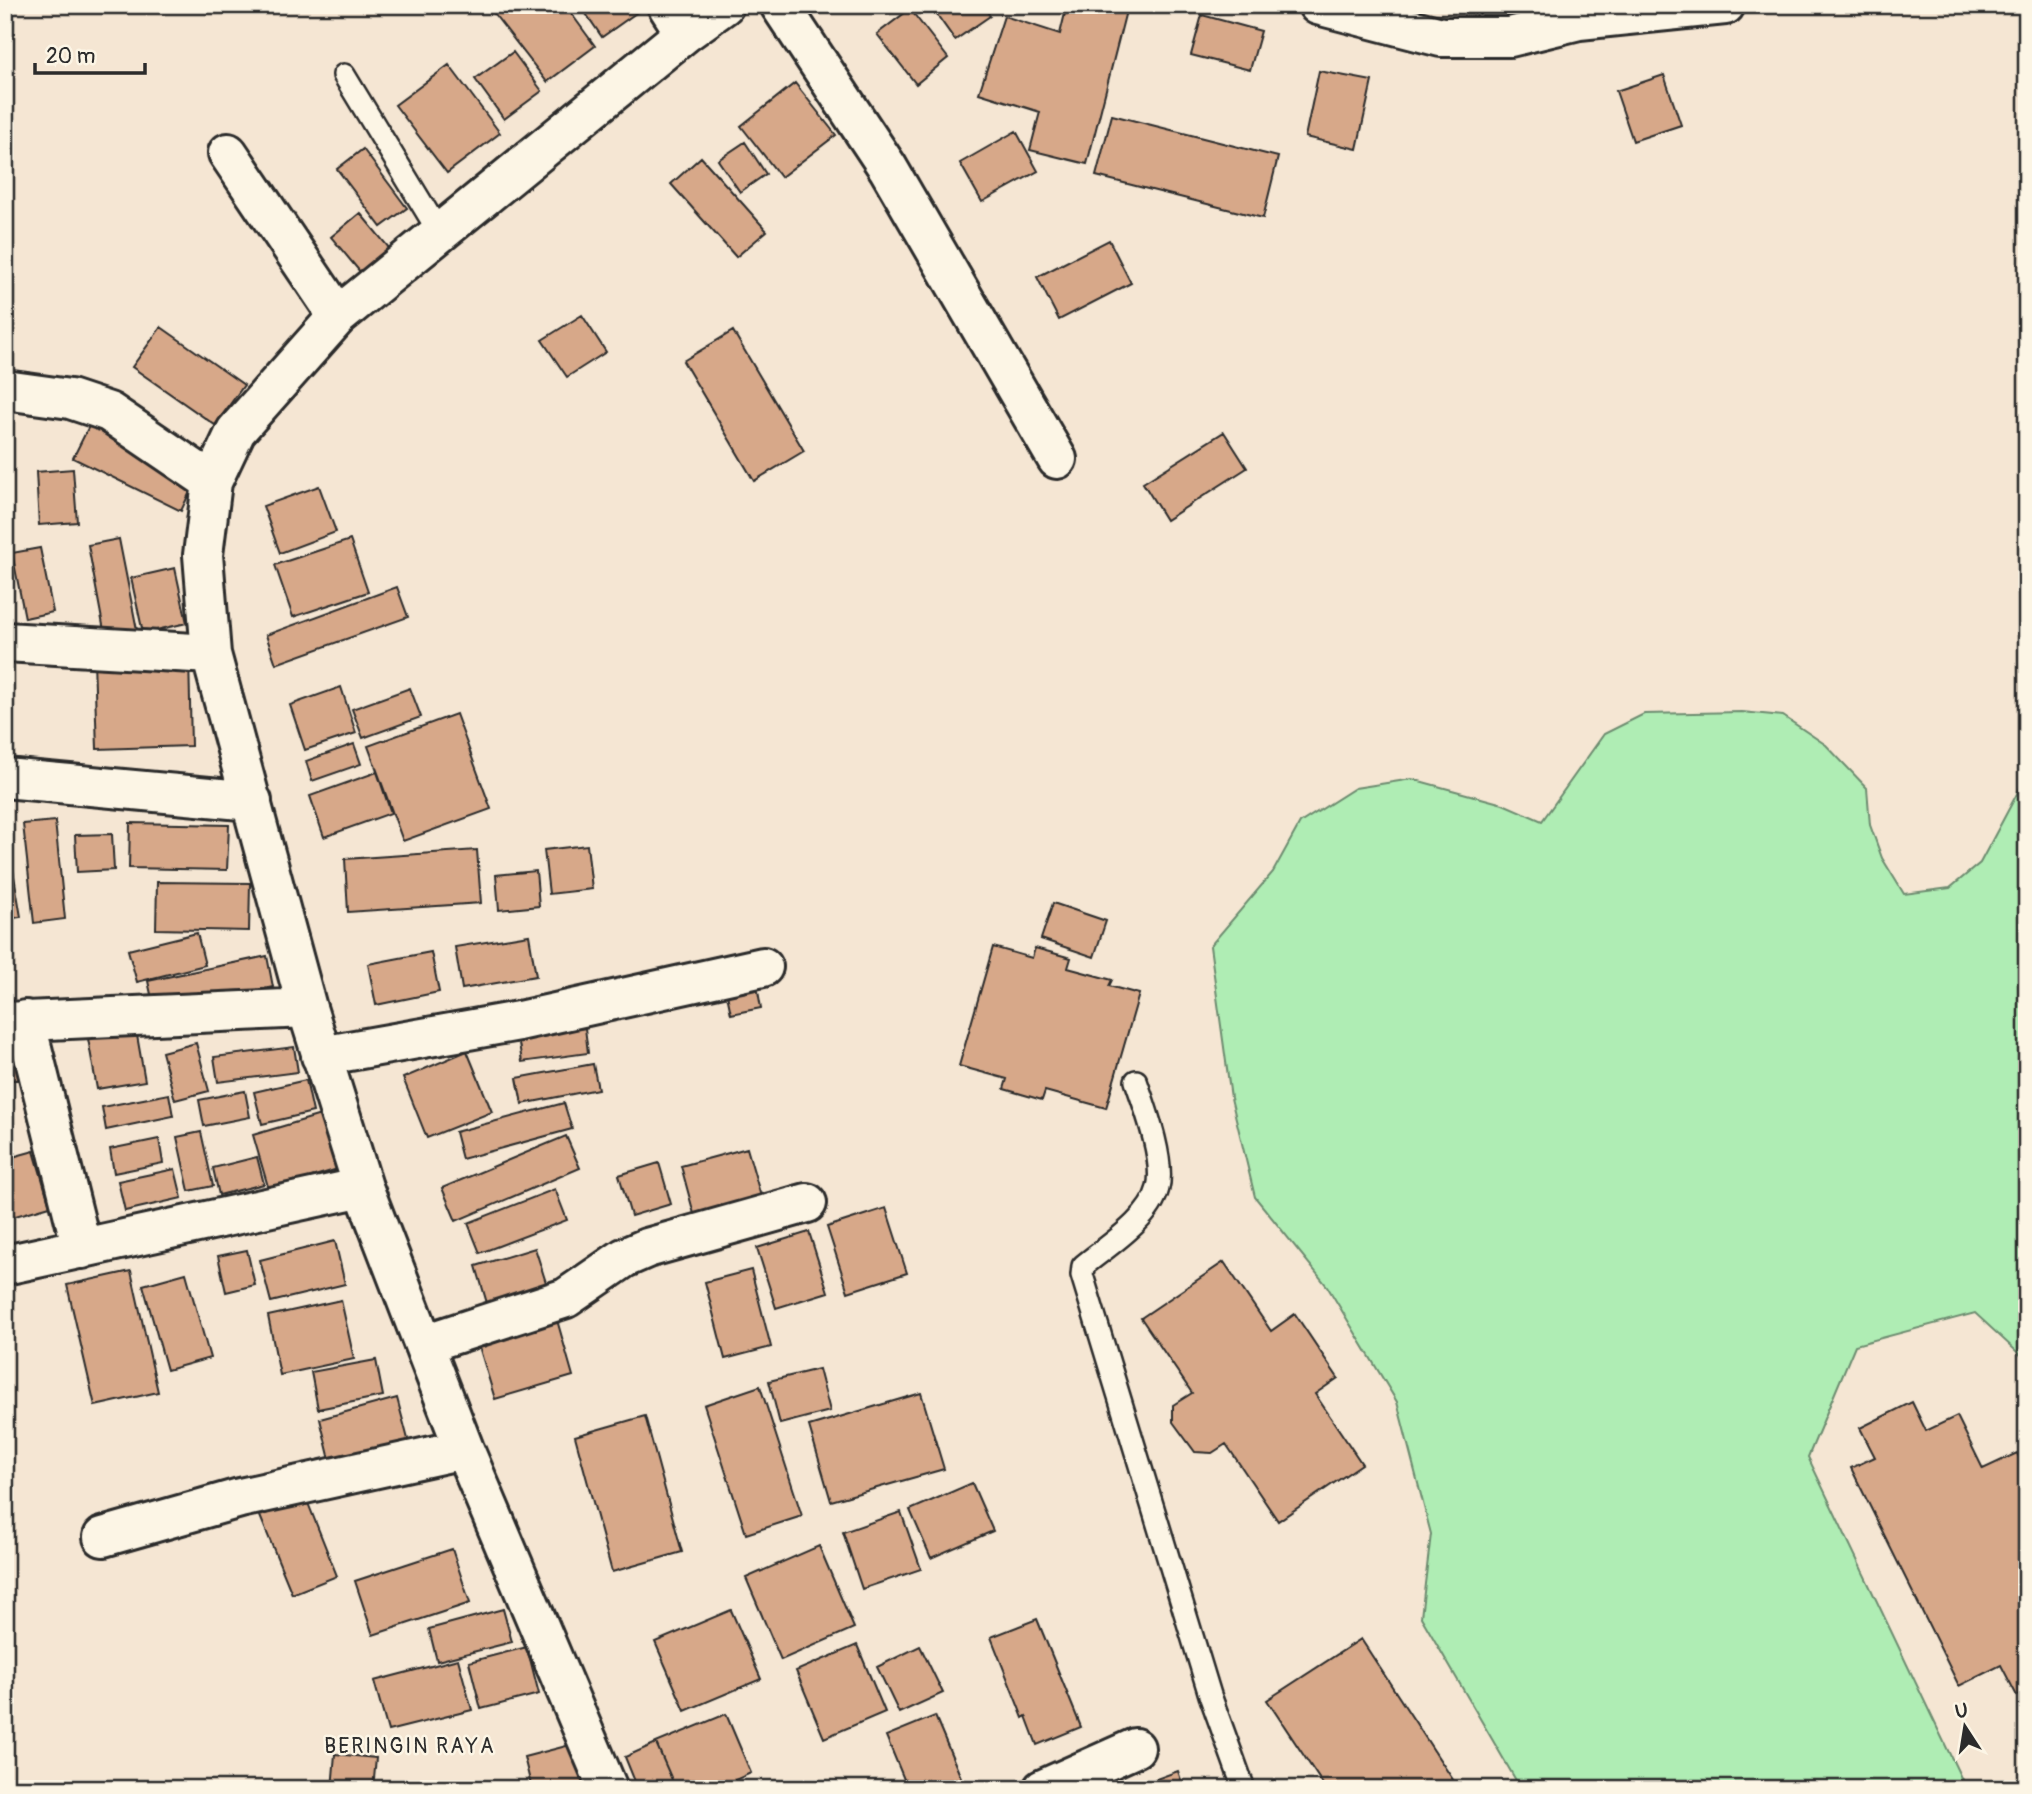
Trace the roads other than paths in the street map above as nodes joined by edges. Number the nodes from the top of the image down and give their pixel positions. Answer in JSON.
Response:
{"nodes":[{"id":1,"x":724,"y":5,"type":"edge"},
{"id":2,"x":780,"y":5,"type":"edge"},
{"id":3,"x":1318,"y":5,"type":"edge"},
{"id":4,"x":1725,"y":5,"type":"edge"},
{"id":5,"x":676,"y":19,"type":"edge"},
{"id":6,"x":344,"y":75,"type":"dead end"},
{"id":7,"x":228,"y":153,"type":"dead end"},
{"id":8,"x":439,"y":232,"type":"junction"},
{"id":9,"x":338,"y":316,"type":"junction"},
{"id":10,"x":5,"y":390,"type":"edge"},
{"id":11,"x":1057,"y":459,"type":"dead end"},
{"id":12,"x":212,"y":482,"type":"junction"},
{"id":13,"x":5,"y":642,"type":"edge"},
{"id":14,"x":211,"y":654,"type":"junction"},
{"id":15,"x":5,"y":778,"type":"edge"},
{"id":16,"x":252,"y":801,"type":"junction"},
{"id":17,"x":763,"y":967,"type":"dead end"},
{"id":18,"x":307,"y":1008,"type":"junction"},
{"id":19,"x":15,"y":1021,"type":"edge"},
{"id":20,"x":321,"y":1056,"type":"junction"},
{"id":21,"x":1136,"y":1081,"type":"dead end"},
{"id":22,"x":363,"y":1187,"type":"junction"},
{"id":23,"x":807,"y":1203,"type":"dead end"},
{"id":24,"x":82,"y":1249,"type":"junction"},
{"id":25,"x":5,"y":1265,"type":"edge"},
{"id":26,"x":424,"y":1344,"type":"junction"},
{"id":27,"x":464,"y":1449,"type":"junction"},
{"id":28,"x":103,"y":1537,"type":"dead end"},
{"id":29,"x":1135,"y":1748,"type":"dead end"},
{"id":30,"x":608,"y":1789,"type":"edge"},
{"id":31,"x":1043,"y":1789,"type":"edge"},
{"id":32,"x":1244,"y":1789,"type":"edge"}],
"edges":[{"from":1,"to":5,"type":"street"},
{"from":2,"to":11,"type":"street"},
{"from":3,"to":4,"type":"street"},
{"from":5,"to":8,"type":"street"},
{"from":6,"to":8,"type":"lane"},
{"from":7,"to":9,"type":"street"},
{"from":8,"to":9,"type":"street"},
{"from":9,"to":12,"type":"street"},
{"from":10,"to":12,"type":"street"},
{"from":12,"to":14,"type":"street"},
{"from":13,"to":14,"type":"street"},
{"from":14,"to":16,"type":"street"},
{"from":15,"to":16,"type":"street"},
{"from":16,"to":18,"type":"street"},
{"from":17,"to":20,"type":"street"},
{"from":18,"to":19,"type":"street"},
{"from":18,"to":20,"type":"street"},
{"from":19,"to":24,"type":"street"},
{"from":20,"to":22,"type":"street"},
{"from":21,"to":32,"type":"lane"},
{"from":22,"to":24,"type":"street"},
{"from":22,"to":26,"type":"street"},
{"from":23,"to":26,"type":"street"},
{"from":24,"to":25,"type":"street"},
{"from":26,"to":27,"type":"street"},
{"from":27,"to":28,"type":"street"},
{"from":27,"to":30,"type":"street"},
{"from":29,"to":31,"type":"street"}]}
